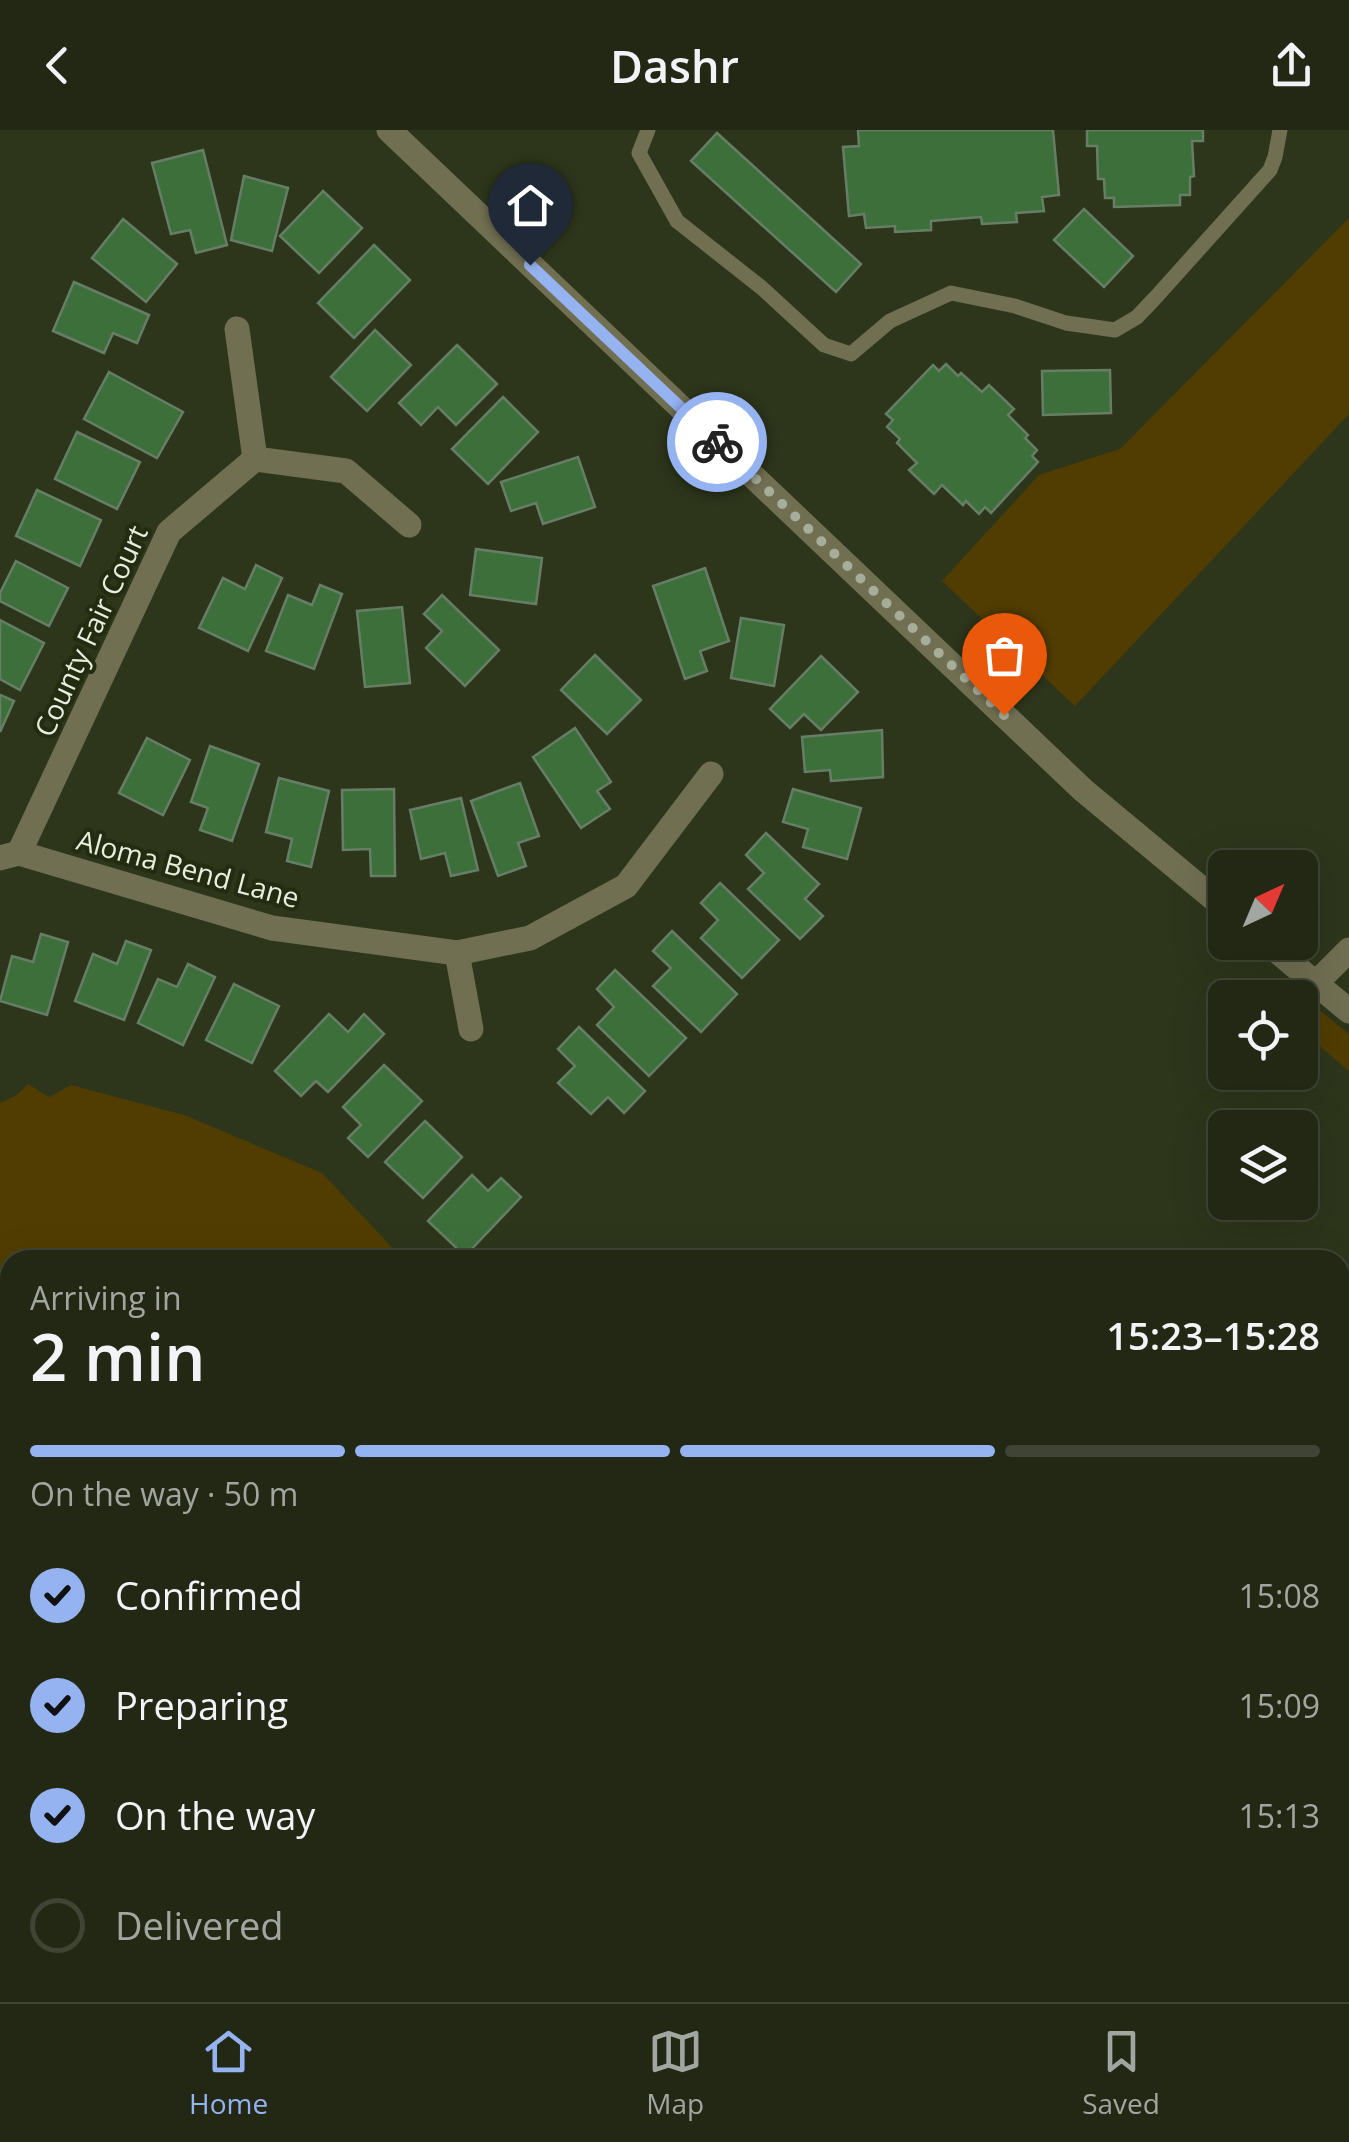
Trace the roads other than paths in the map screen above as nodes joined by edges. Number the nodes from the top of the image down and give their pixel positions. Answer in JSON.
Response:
{"nodes":[{"id":1,"x":388,"y":130,"type":"edge"},
{"id":2,"x":648,"y":130,"type":"edge"},
{"id":3,"x":1280,"y":130,"type":"edge"},
{"id":4,"x":237,"y":329,"type":"dead end"},
{"id":5,"x":256,"y":458,"type":"junction"},
{"id":6,"x":409,"y":525,"type":"dead end"},
{"id":7,"x":711,"y":774,"type":"dead end"},
{"id":8,"x":10,"y":855,"type":"edge"},
{"id":9,"x":1208,"y":894,"type":"edge"},
{"id":10,"x":1349,"y":950,"type":"edge"},
{"id":11,"x":457,"y":953,"type":"junction"},
{"id":12,"x":1287,"y":960,"type":"edge"},
{"id":13,"x":1310,"y":980,"type":"edge"},
{"id":14,"x":1318,"y":981,"type":"edge"},
{"id":15,"x":1318,"y":986,"type":"edge"},
{"id":16,"x":1349,"y":1011,"type":"edge"},
{"id":17,"x":471,"y":1029,"type":"dead end"}],
"edges":[{"from":1,"to":9,"type":"street"},
{"from":2,"to":3,"type":"lane"},
{"from":4,"to":5,"type":"street"},
{"from":5,"to":6,"type":"street"},
{"from":5,"to":8,"type":"street","name":"County Fair Court"},
{"from":7,"to":11,"type":"street","name":"Aloma Bend Lane"},
{"from":8,"to":11,"type":"street","name":"Aloma Bend Lane"},
{"from":10,"to":14,"type":"street"},
{"from":11,"to":17,"type":"street"},
{"from":12,"to":13,"type":"street"},
{"from":15,"to":16,"type":"street"}]}
